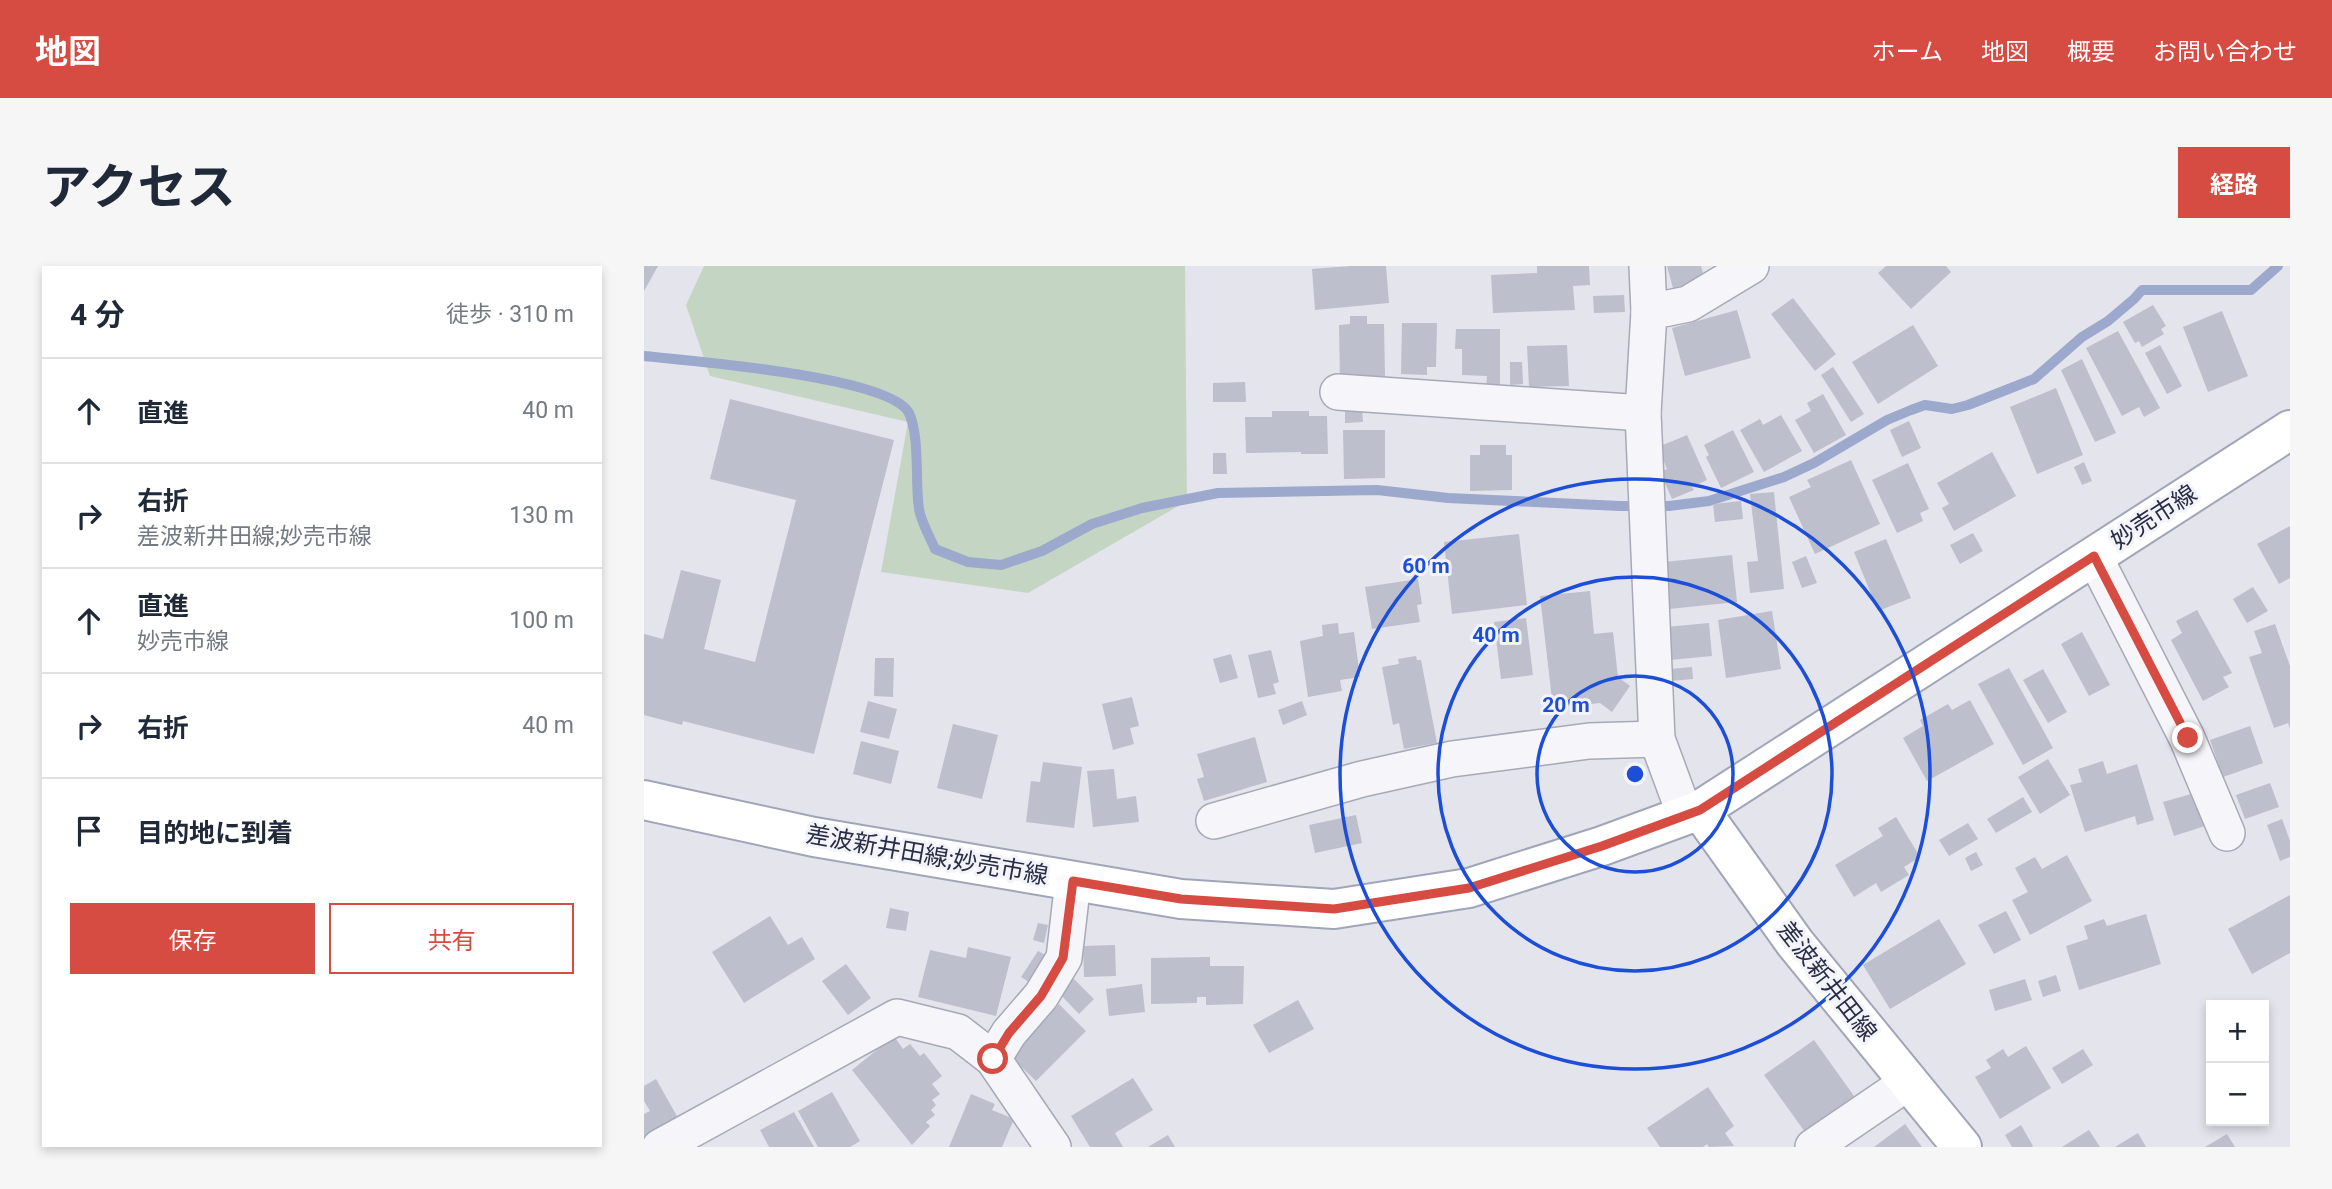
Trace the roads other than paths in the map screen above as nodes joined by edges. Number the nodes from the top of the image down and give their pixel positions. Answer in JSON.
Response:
{"nodes":[{"id":1,"x":1647,"y":266,"type":"edge"},
{"id":2,"x":1751,"y":266,"type":"edge"},
{"id":3,"x":1649,"y":312,"type":"junction"},
{"id":4,"x":1338,"y":392,"type":"dead end"},
{"id":5,"x":1643,"y":413,"type":"junction"},
{"id":6,"x":2290,"y":430,"type":"edge"},
{"id":7,"x":2094,"y":556,"type":"junction"},
{"id":8,"x":1657,"y":739,"type":"junction"},
{"id":9,"x":644,"y":800,"type":"edge"},
{"id":10,"x":1693,"y":812,"type":"junction"},
{"id":11,"x":1214,"y":821,"type":"dead end"},
{"id":12,"x":2227,"y":833,"type":"dead end"},
{"id":13,"x":1073,"y":881,"type":"junction"},
{"id":14,"x":993,"y":1059,"type":"junction"},
{"id":15,"x":1907,"y":1083,"type":"junction"},
{"id":16,"x":660,"y":1147,"type":"edge"},
{"id":17,"x":1053,"y":1147,"type":"edge"},
{"id":18,"x":1813,"y":1147,"type":"edge"},
{"id":19,"x":1962,"y":1147,"type":"edge"}],
"edges":[{"from":1,"to":3,"type":"street"},
{"from":2,"to":3,"type":"street"},
{"from":3,"to":5,"type":"street"},
{"from":4,"to":5,"type":"street"},
{"from":5,"to":8,"type":"street"},
{"from":6,"to":7,"type":"main road","name":"妙売市線"},
{"from":7,"to":10,"type":"main road","name":"妙売市線"},
{"from":7,"to":12,"type":"street"},
{"from":8,"to":10,"type":"street"},
{"from":8,"to":11,"type":"street"},
{"from":9,"to":13,"type":"main road","name":"差波新井田線;妙売市線"},
{"from":10,"to":13,"type":"main road","name":"差波新井田線;妙売市線"},
{"from":10,"to":15,"type":"main road","name":"差波新井田線"},
{"from":13,"to":14,"type":"street"},
{"from":14,"to":16,"type":"street"},
{"from":14,"to":17,"type":"street"},
{"from":15,"to":18,"type":"street"},
{"from":15,"to":19,"type":"main road","name":"差波新井田線"}]}
